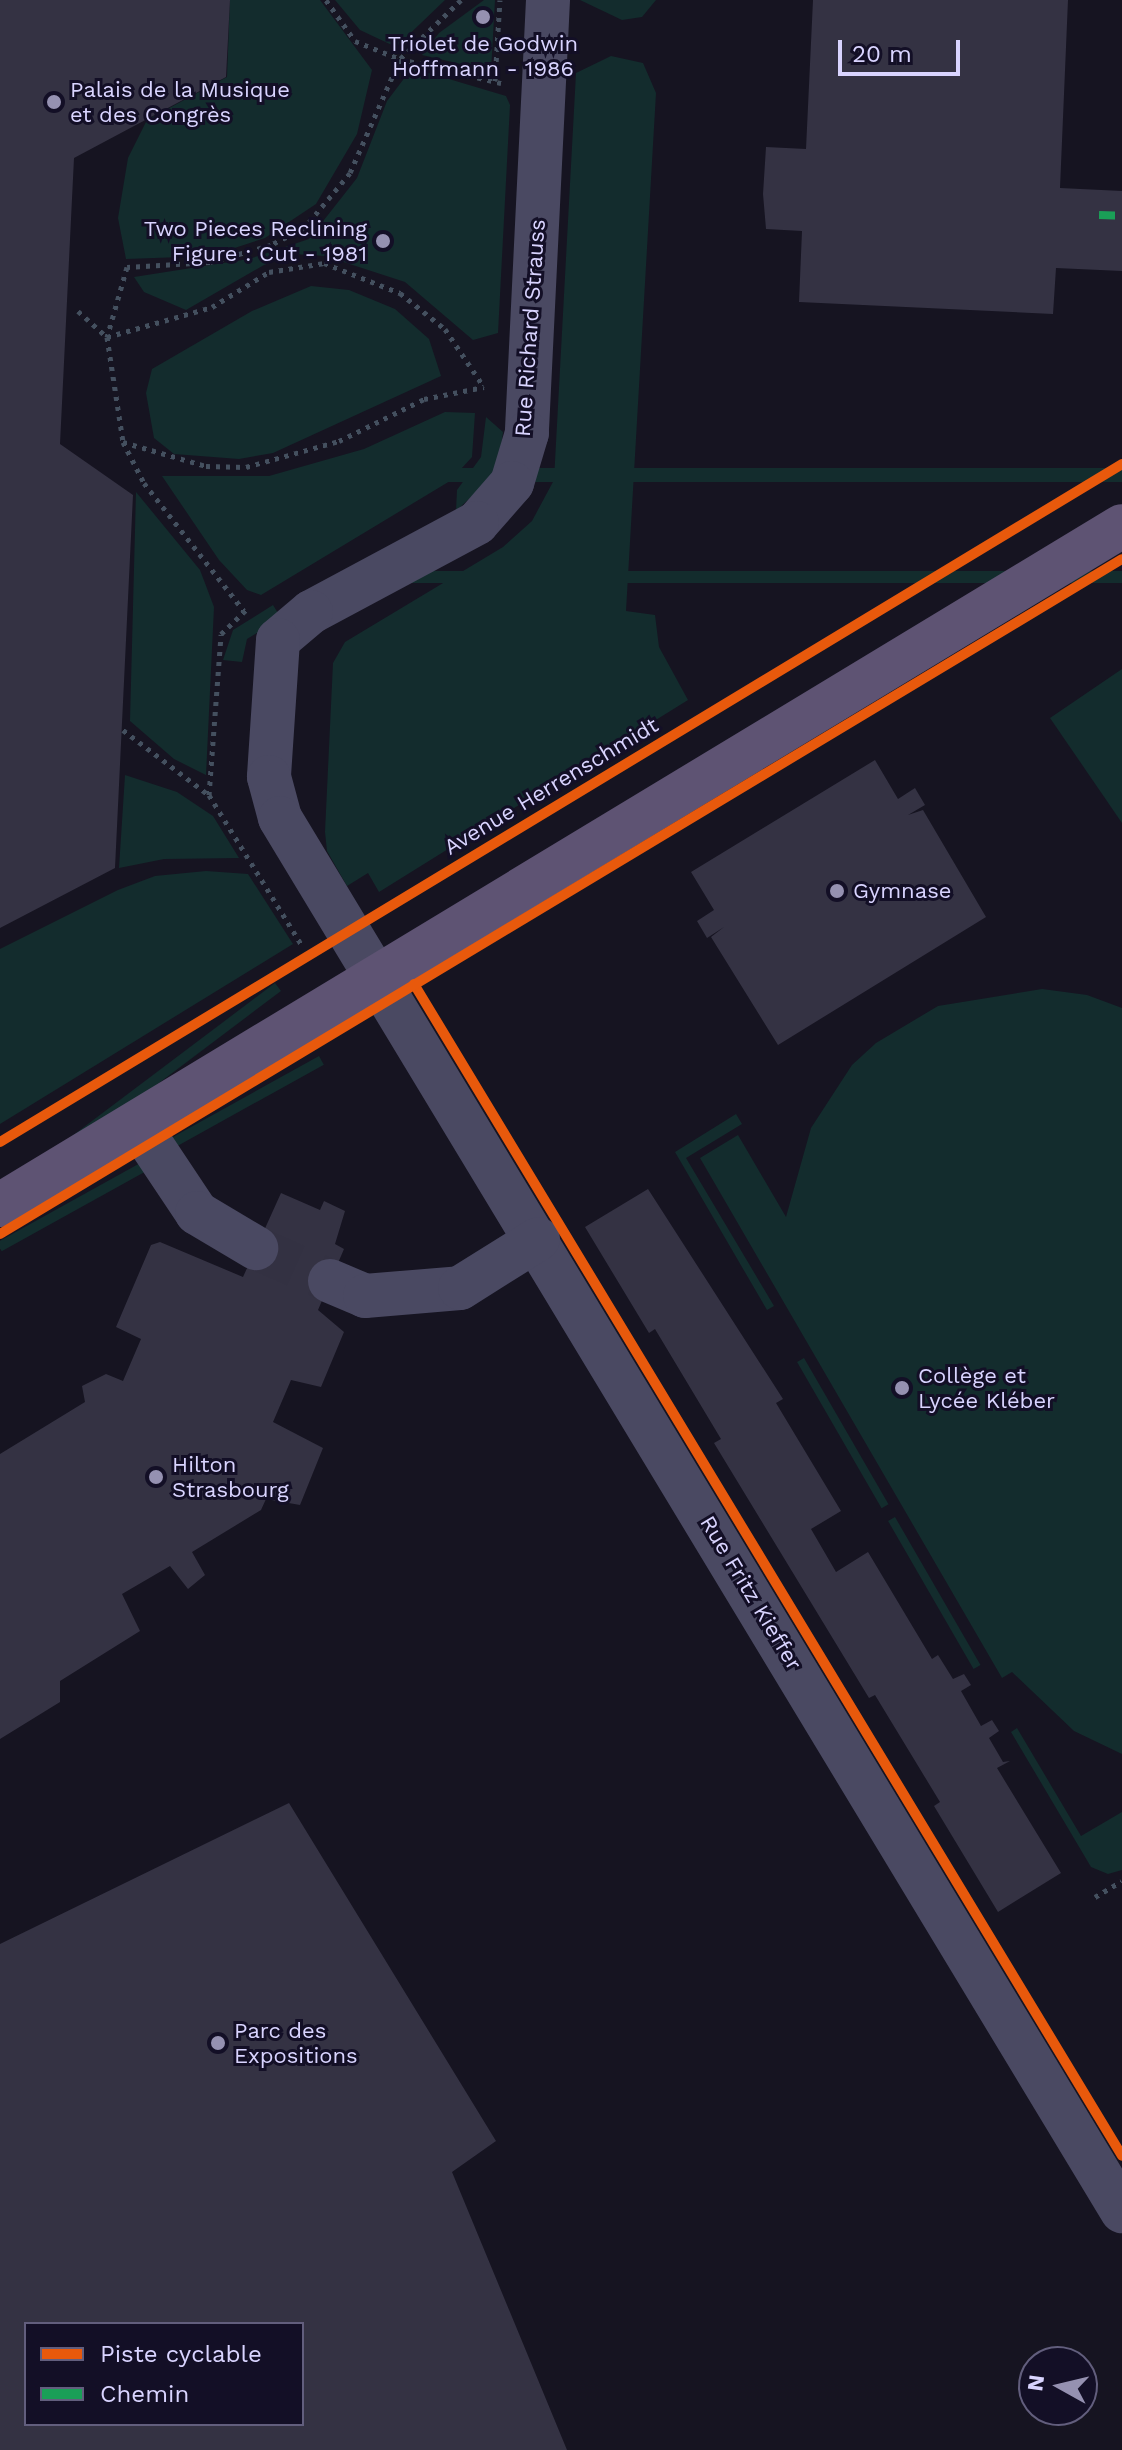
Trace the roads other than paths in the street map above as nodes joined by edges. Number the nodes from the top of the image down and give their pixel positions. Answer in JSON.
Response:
{"nodes":[{"id":1,"x":548,"y":0,"type":"edge"},
{"id":2,"x":1122,"y":526,"type":"edge"},
{"id":3,"x":376,"y":979,"type":"junction"},
{"id":4,"x":137,"y":1123,"type":"junction"},
{"id":5,"x":0,"y":1205,"type":"edge"},
{"id":6,"x":538,"y":1239,"type":"junction"},
{"id":7,"x":256,"y":1248,"type":"tunnel mouth"},
{"id":8,"x":330,"y":1281,"type":"tunnel mouth"},
{"id":9,"x":1122,"y":2211,"type":"edge"}],
"edges":[{"from":1,"to":3,"type":"street","name":"Rue Richard Strauss"},
{"from":2,"to":3,"type":"main road"},
{"from":3,"to":4,"type":"main road"},
{"from":3,"to":6,"type":"street","name":"Rue Fritz Kieffer"},
{"from":4,"to":5,"type":"main road"},
{"from":4,"to":7,"type":"street"},
{"from":6,"to":8,"type":"street"},
{"from":6,"to":9,"type":"street","name":"Rue Fritz Kieffer"}]}
